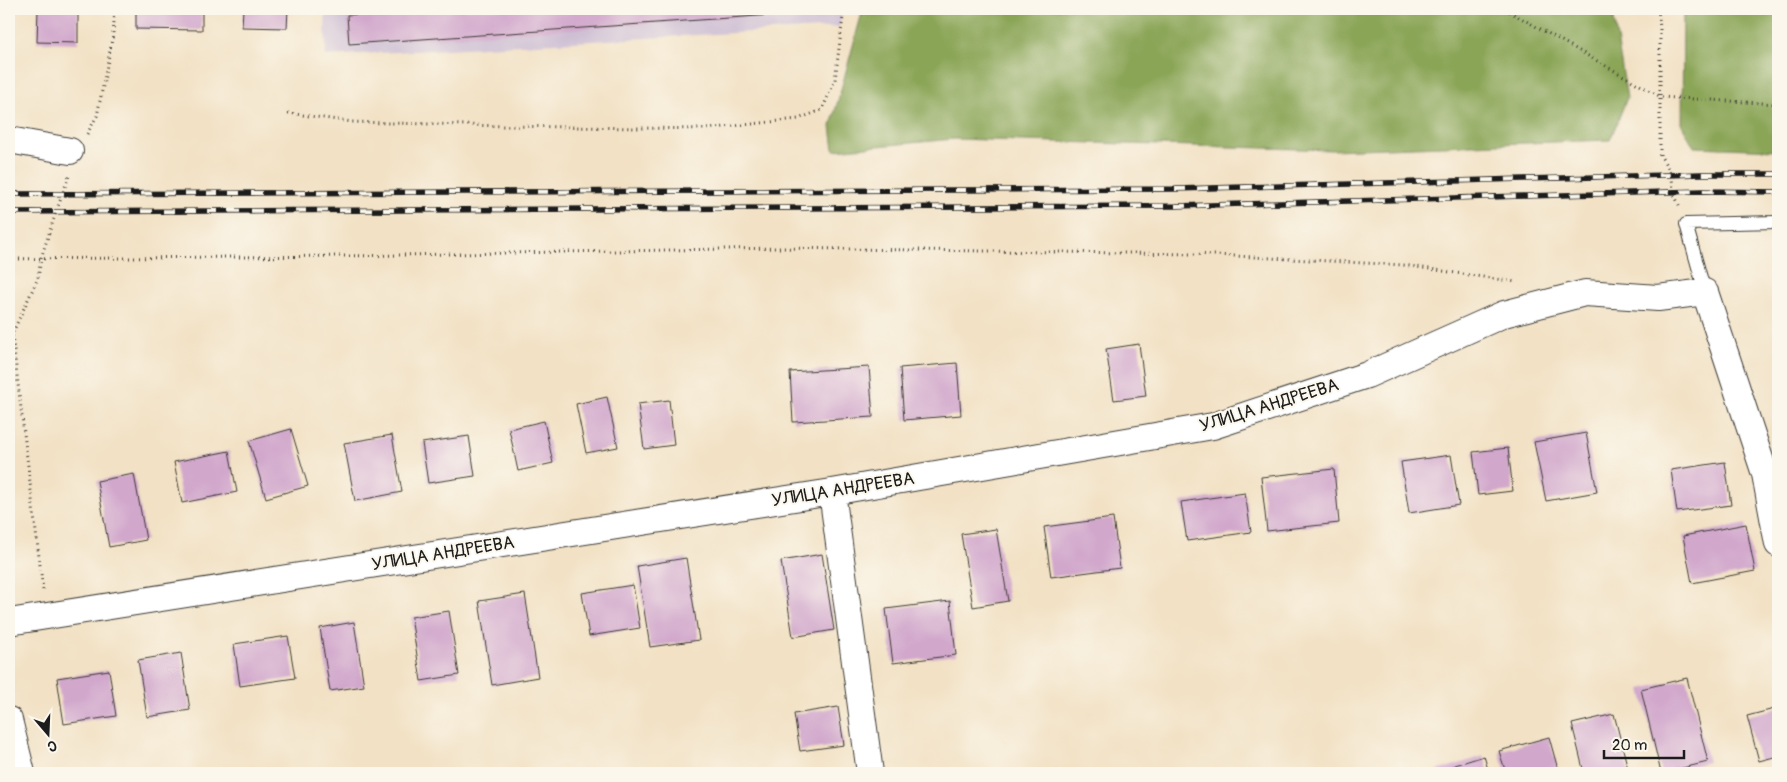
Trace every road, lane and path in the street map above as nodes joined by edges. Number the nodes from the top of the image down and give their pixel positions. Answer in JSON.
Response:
{"nodes":[{"id":1,"x":115,"y":9,"type":"edge"},
{"id":2,"x":844,"y":9,"type":"edge"},
{"id":3,"x":1504,"y":9,"type":"edge"},
{"id":4,"x":1658,"y":9,"type":"edge"},
{"id":5,"x":1661,"y":97,"type":"junction"},
{"id":6,"x":1778,"y":104,"type":"edge"},
{"id":7,"x":288,"y":113,"type":"dead end"},
{"id":8,"x":9,"y":140,"type":"edge"},
{"id":9,"x":76,"y":152,"type":"junction"},
{"id":10,"x":1778,"y":222,"type":"edge"},
{"id":11,"x":1686,"y":224,"type":"junction"},
{"id":12,"x":41,"y":258,"type":"junction"},
{"id":13,"x":9,"y":259,"type":"edge"},
{"id":14,"x":1518,"y":282,"type":"dead end"},
{"id":15,"x":1705,"y":292,"type":"junction"},
{"id":16,"x":832,"y":492,"type":"junction"},
{"id":17,"x":1778,"y":544,"type":"edge"},
{"id":18,"x":46,"y":616,"type":"junction"},
{"id":19,"x":9,"y":622,"type":"edge"},
{"id":20,"x":9,"y":720,"type":"edge"},
{"id":21,"x":22,"y":773,"type":"edge"},
{"id":22,"x":870,"y":773,"type":"edge"}],
"edges":[{"from":1,"to":9,"type":"path"},
{"from":2,"to":7,"type":"path"},
{"from":3,"to":5,"type":"path"},
{"from":4,"to":5,"type":"path"},
{"from":5,"to":6,"type":"path"},
{"from":5,"to":11,"type":"path"},
{"from":8,"to":9,"type":"street"},
{"from":9,"to":12,"type":"path"},
{"from":10,"to":11,"type":"lane"},
{"from":11,"to":15,"type":"lane"},
{"from":12,"to":13,"type":"path"},
{"from":12,"to":14,"type":"path"},
{"from":12,"to":18,"type":"path"},
{"from":15,"to":16,"type":"street","name":"УЛИЦА АНДРЕЕВА"},
{"from":15,"to":17,"type":"street"},
{"from":16,"to":18,"type":"street","name":"УЛИЦА АНДРЕЕВА"},
{"from":16,"to":22,"type":"street"},
{"from":18,"to":19,"type":"street","name":"УЛИЦА АНДРЕЕВА"},
{"from":20,"to":21,"type":"street"}]}
